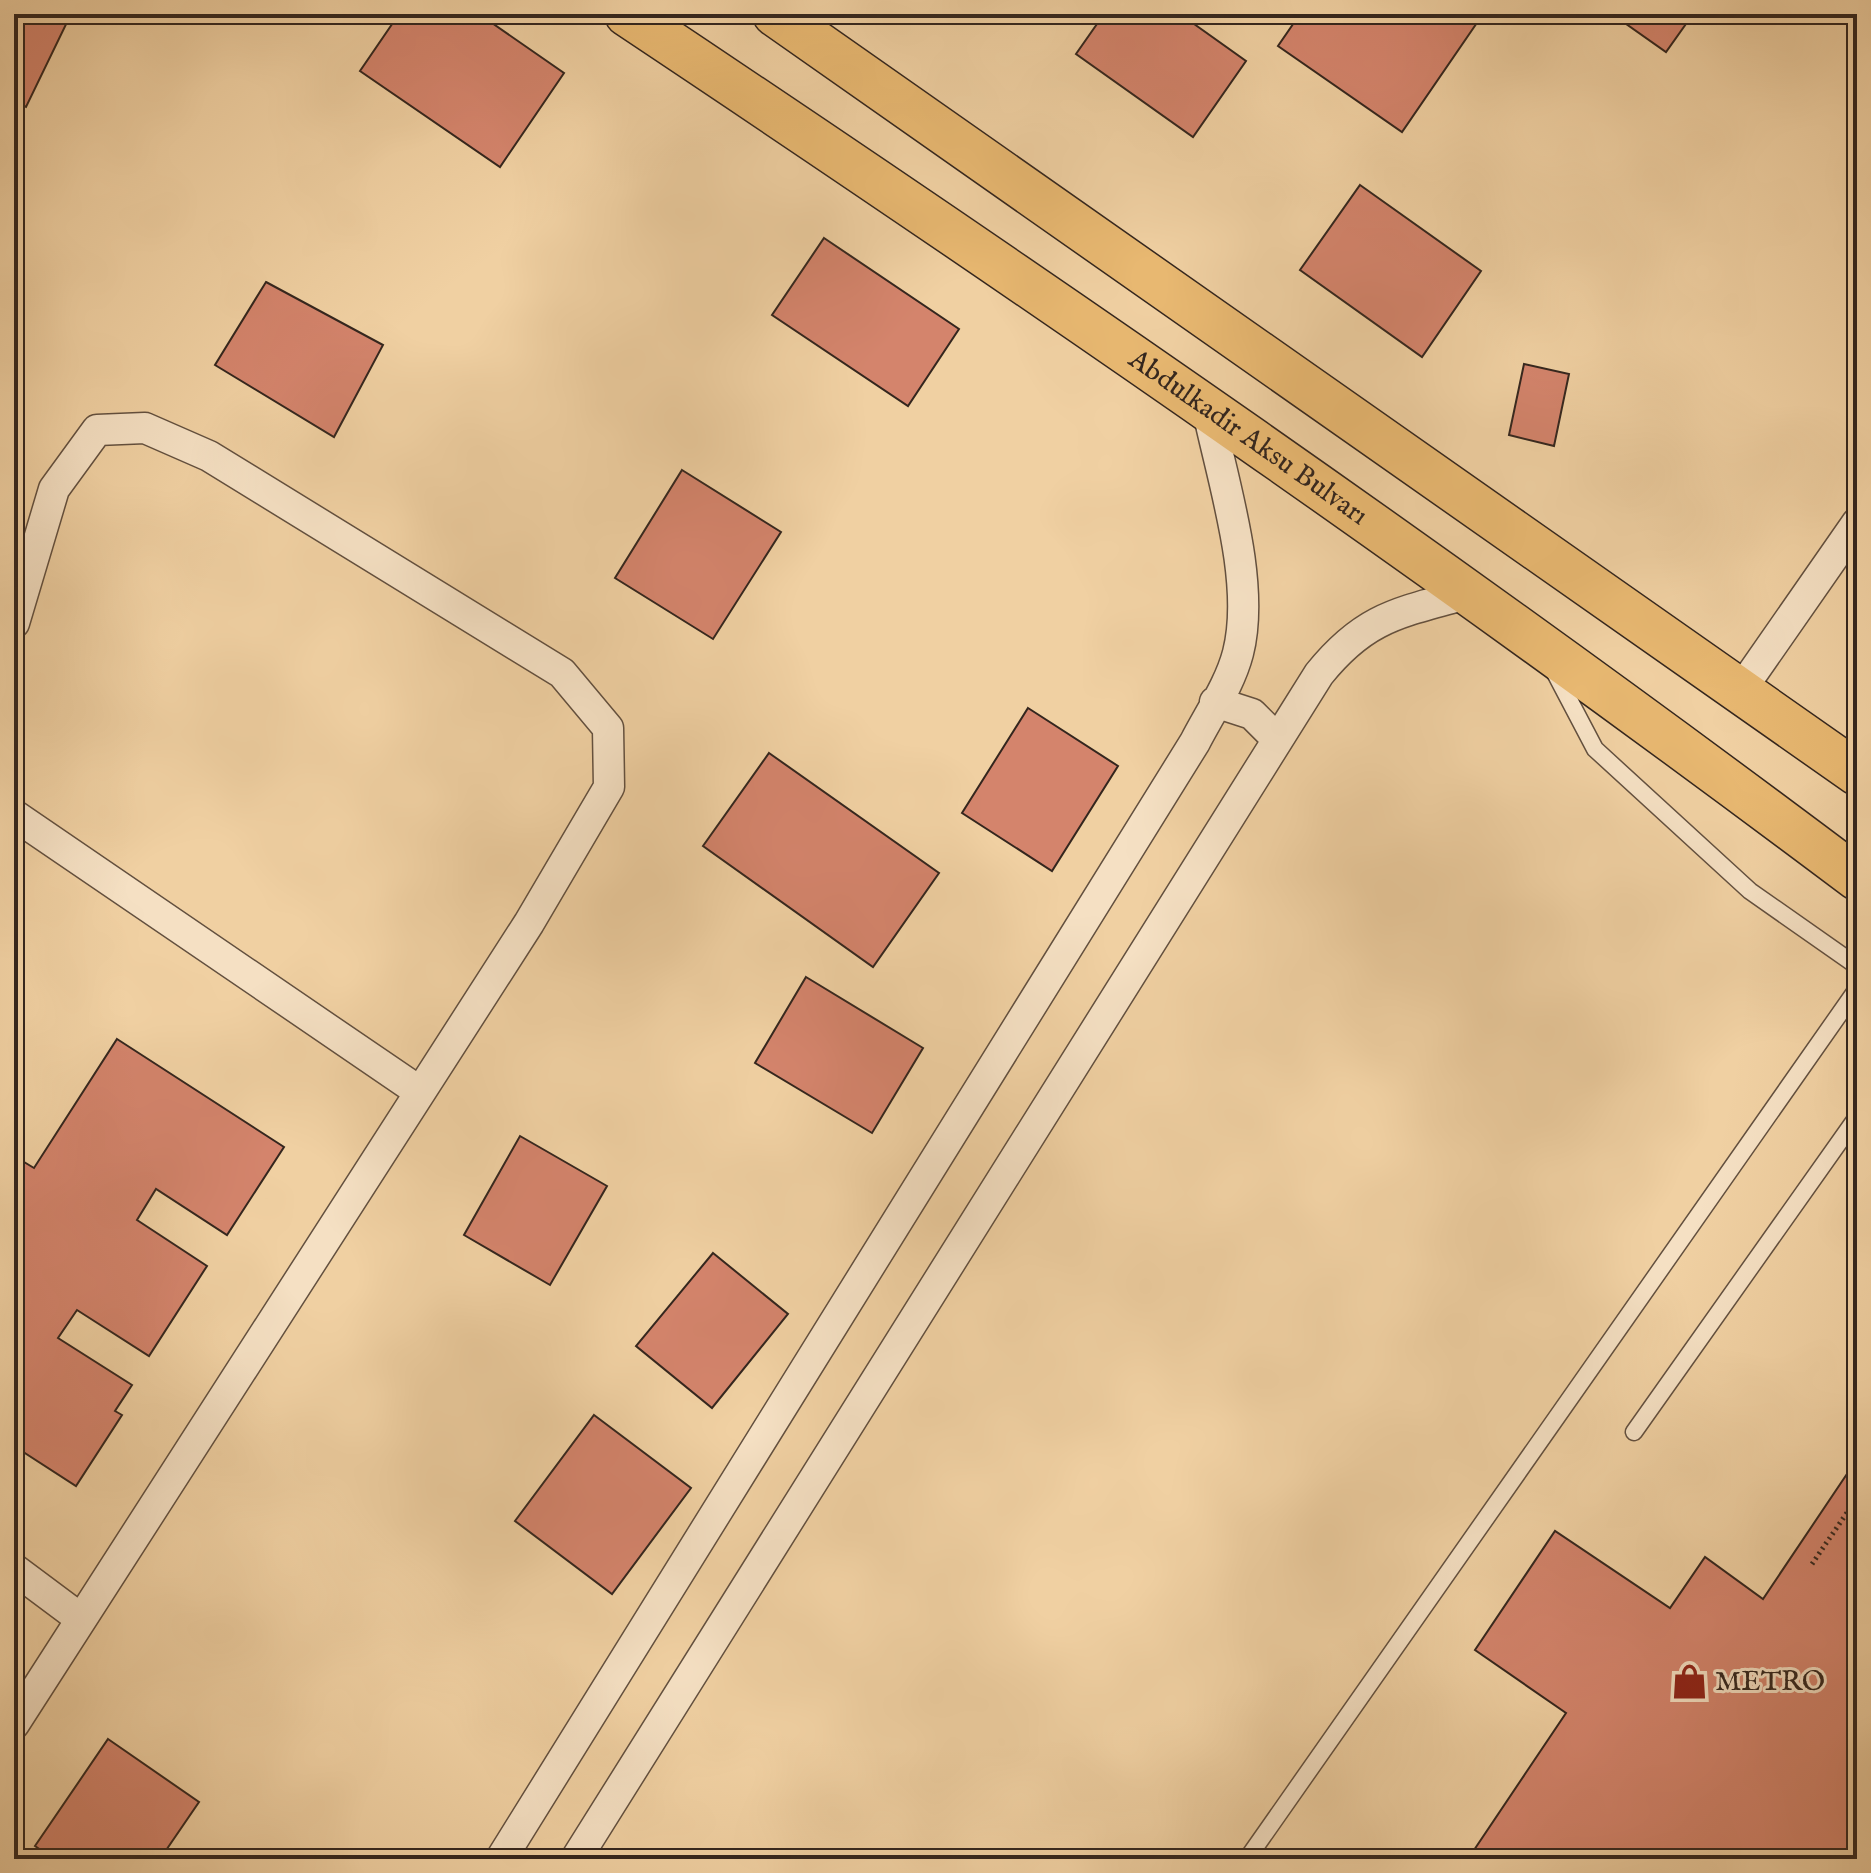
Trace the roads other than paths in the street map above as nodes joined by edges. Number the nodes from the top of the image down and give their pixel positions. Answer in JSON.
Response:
{"nodes":[{"id":1,"x":627,"y":14,"type":"edge"},
{"id":2,"x":775,"y":14,"type":"edge"},
{"id":3,"x":1208,"y":411,"type":"junction"},
{"id":4,"x":1857,"y":523,"type":"edge"},
{"id":5,"x":1466,"y":594,"type":"junction"},
{"id":6,"x":14,"y":623,"type":"edge"},
{"id":7,"x":1542,"y":648,"type":"junction"},
{"id":8,"x":1740,"y":691,"type":"junction"},
{"id":9,"x":1215,"y":702,"type":"junction"},
{"id":10,"x":1277,"y":739,"type":"junction"},
{"id":11,"x":1857,"y":773,"type":"edge"},
{"id":12,"x":14,"y":815,"type":"edge"},
{"id":13,"x":1857,"y":878,"type":"edge"},
{"id":14,"x":1857,"y":966,"type":"edge"},
{"id":15,"x":1857,"y":989,"type":"edge"},
{"id":16,"x":420,"y":1092,"type":"junction"},
{"id":17,"x":1857,"y":1117,"type":"edge"},
{"id":18,"x":1634,"y":1432,"type":"dead end"},
{"id":19,"x":14,"y":1569,"type":"edge"},
{"id":20,"x":81,"y":1619,"type":"junction"},
{"id":21,"x":14,"y":1724,"type":"edge"},
{"id":22,"x":501,"y":1859,"type":"edge"},
{"id":23,"x":576,"y":1859,"type":"edge"},
{"id":24,"x":1247,"y":1859,"type":"edge"}],
"edges":[{"from":1,"to":3,"type":"main road","name":"Abdulkadir Aksu Bulvarı"},
{"from":2,"to":8,"type":"main road"},
{"from":3,"to":5,"type":"main road","name":"Abdulkadir Aksu Bulvarı"},
{"from":3,"to":9,"type":"street"},
{"from":4,"to":8,"type":"street"},
{"from":5,"to":7,"type":"main road","name":"Abdulkadir Aksu Bulvarı"},
{"from":5,"to":10,"type":"street"},
{"from":6,"to":16,"type":"street"},
{"from":7,"to":13,"type":"main road","name":"Abdulkadir Aksu Bulvarı"},
{"from":7,"to":14,"type":"lane"},
{"from":8,"to":11,"type":"main road"},
{"from":9,"to":10,"type":"street"},
{"from":9,"to":22,"type":"street"},
{"from":10,"to":23,"type":"street"},
{"from":12,"to":16,"type":"street"},
{"from":15,"to":24,"type":"lane"},
{"from":16,"to":20,"type":"street"},
{"from":17,"to":18,"type":"lane"},
{"from":19,"to":20,"type":"street"},
{"from":20,"to":21,"type":"street"}]}
